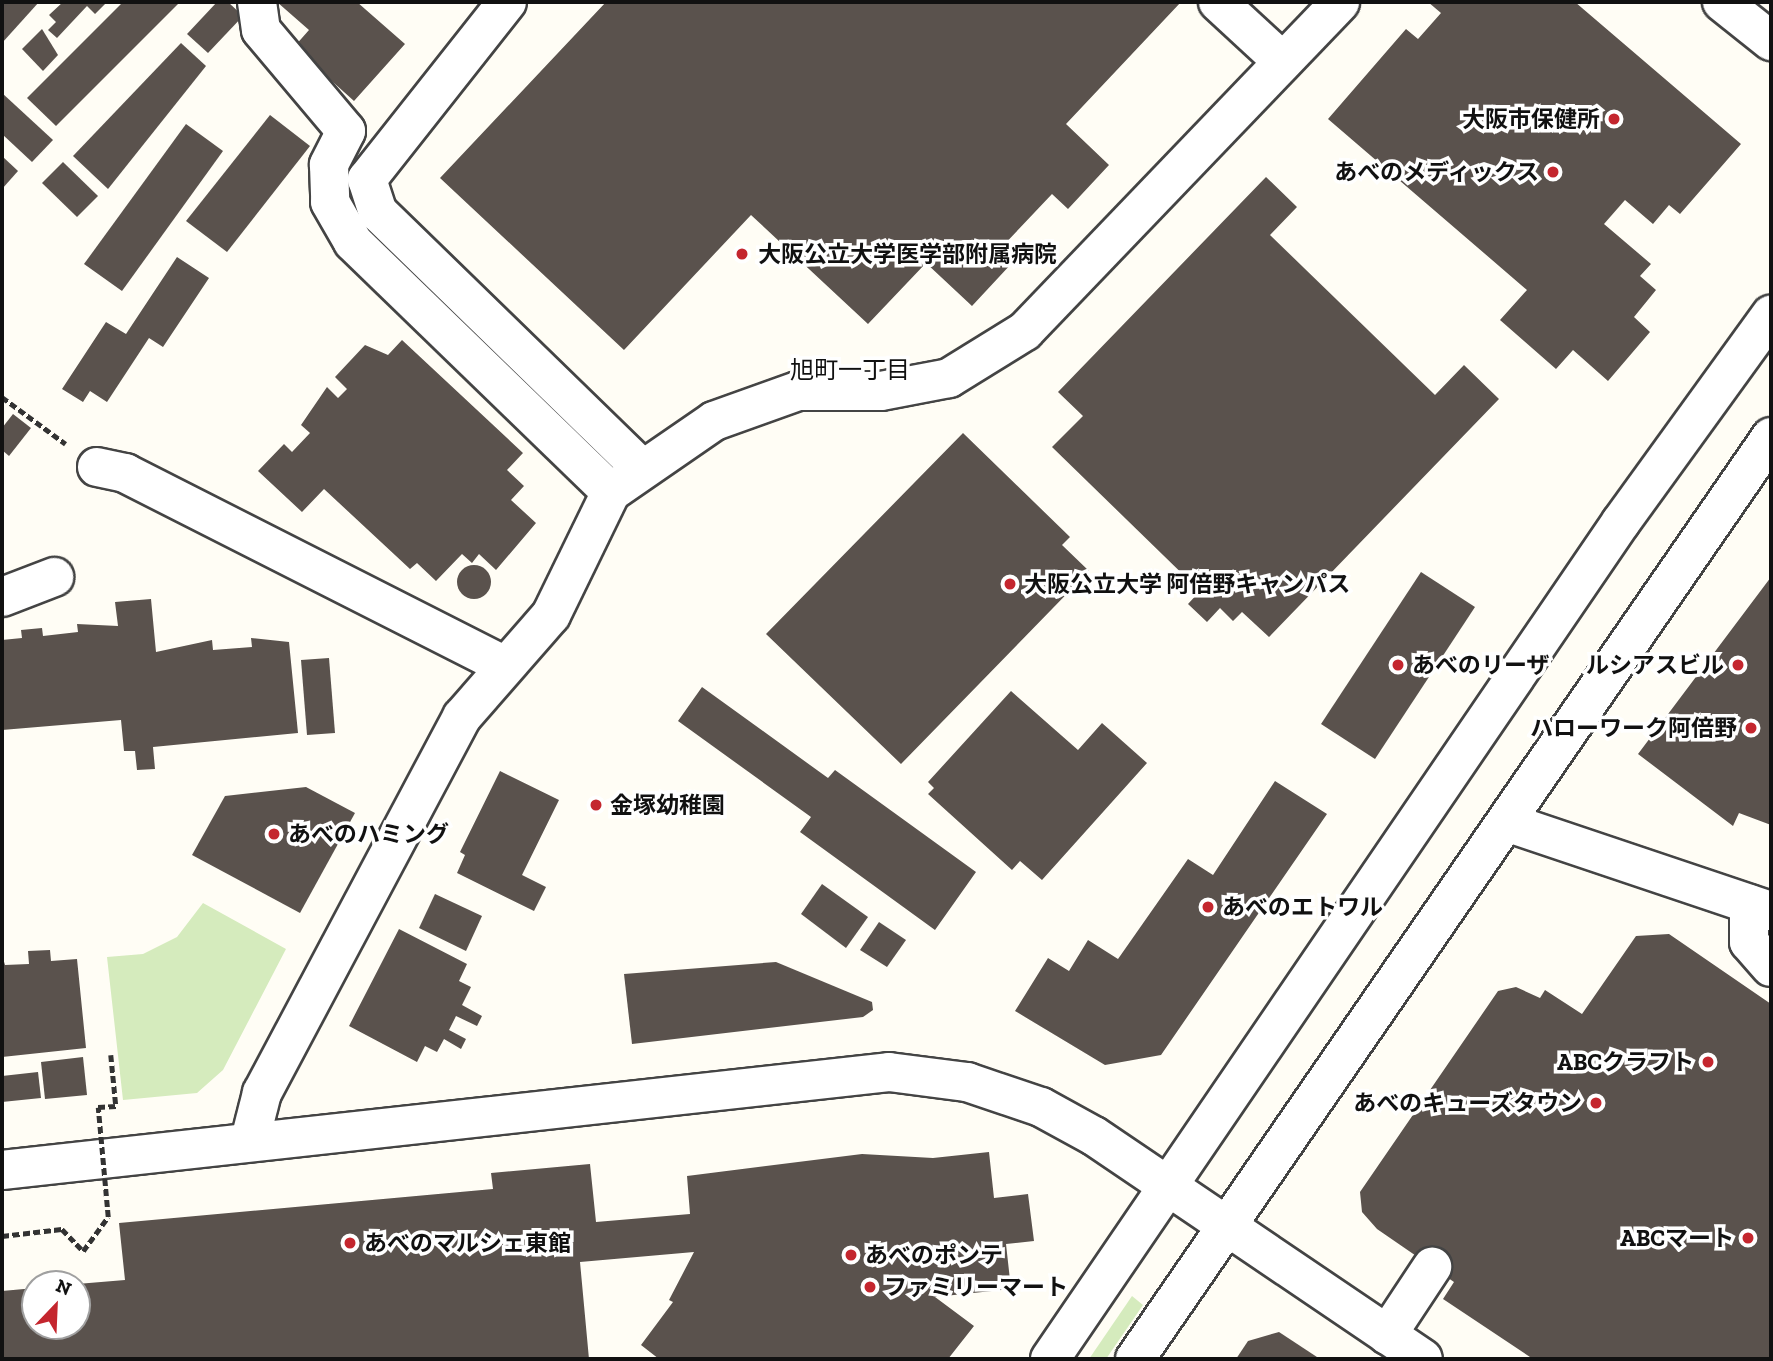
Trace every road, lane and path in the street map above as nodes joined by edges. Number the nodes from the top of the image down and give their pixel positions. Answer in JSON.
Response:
{"nodes":[{"id":1,"x":257,"y":2,"type":"edge"},
{"id":2,"x":507,"y":2,"type":"edge"},
{"id":3,"x":1218,"y":2,"type":"edge"},
{"id":4,"x":1340,"y":2,"type":"edge"},
{"id":5,"x":1722,"y":2,"type":"edge"},
{"id":6,"x":1771,"y":41,"type":"edge"},
{"id":7,"x":1283,"y":62,"type":"junction"},
{"id":8,"x":1771,"y":315,"type":"edge"},
{"id":9,"x":2,"y":397,"type":"edge"},
{"id":10,"x":1771,"y":437,"type":"edge"},
{"id":11,"x":639,"y":466,"type":"junction"},
{"id":12,"x":97,"y":467,"type":"joint"},
{"id":13,"x":611,"y":492,"type":"junction"},
{"id":14,"x":54,"y":577,"type":"dead end"},
{"id":15,"x":2,"y":597,"type":"edge"},
{"id":16,"x":502,"y":664,"type":"junction"},
{"id":17,"x":1507,"y":822,"type":"junction"},
{"id":18,"x":1760,"y":907,"type":"edge"},
{"id":19,"x":1771,"y":967,"type":"edge"},
{"id":20,"x":111,"y":1055,"type":"dead end"},
{"id":21,"x":250,"y":1140,"type":"junction"},
{"id":22,"x":2,"y":1170,"type":"edge"},
{"id":23,"x":1169,"y":1185,"type":"junction"},
{"id":24,"x":1227,"y":1226,"type":"junction"},
{"id":25,"x":2,"y":1236,"type":"edge"},
{"id":26,"x":1432,"y":1267,"type":"dead end"},
{"id":27,"x":1387,"y":1335,"type":"junction"},
{"id":28,"x":1050,"y":1359,"type":"edge"},
{"id":29,"x":1135,"y":1359,"type":"edge"},
{"id":30,"x":1423,"y":1359,"type":"edge"}],
"edges":[{"from":1,"to":13,"type":"street"},
{"from":2,"to":11,"type":"street"},
{"from":3,"to":7,"type":"street"},
{"from":4,"to":7,"type":"street"},
{"from":5,"to":6,"type":"street"},
{"from":7,"to":11,"type":"street"},
{"from":8,"to":23,"type":"street"},
{"from":9,"to":12,"type":"path"},
{"from":10,"to":17,"type":"street"},
{"from":11,"to":13,"type":"street"},
{"from":12,"to":16,"type":"street"},
{"from":13,"to":16,"type":"street"},
{"from":14,"to":15,"type":"street"},
{"from":16,"to":21,"type":"street"},
{"from":17,"to":18,"type":"street"},
{"from":17,"to":24,"type":"street"},
{"from":18,"to":19,"type":"street"},
{"from":20,"to":25,"type":"path","bridge":true},
{"from":21,"to":22,"type":"street"},
{"from":21,"to":23,"type":"street"},
{"from":23,"to":24,"type":"street"},
{"from":23,"to":28,"type":"street"},
{"from":24,"to":27,"type":"street"},
{"from":24,"to":29,"type":"street"},
{"from":26,"to":27,"type":"street"},
{"from":27,"to":30,"type":"street"}]}
